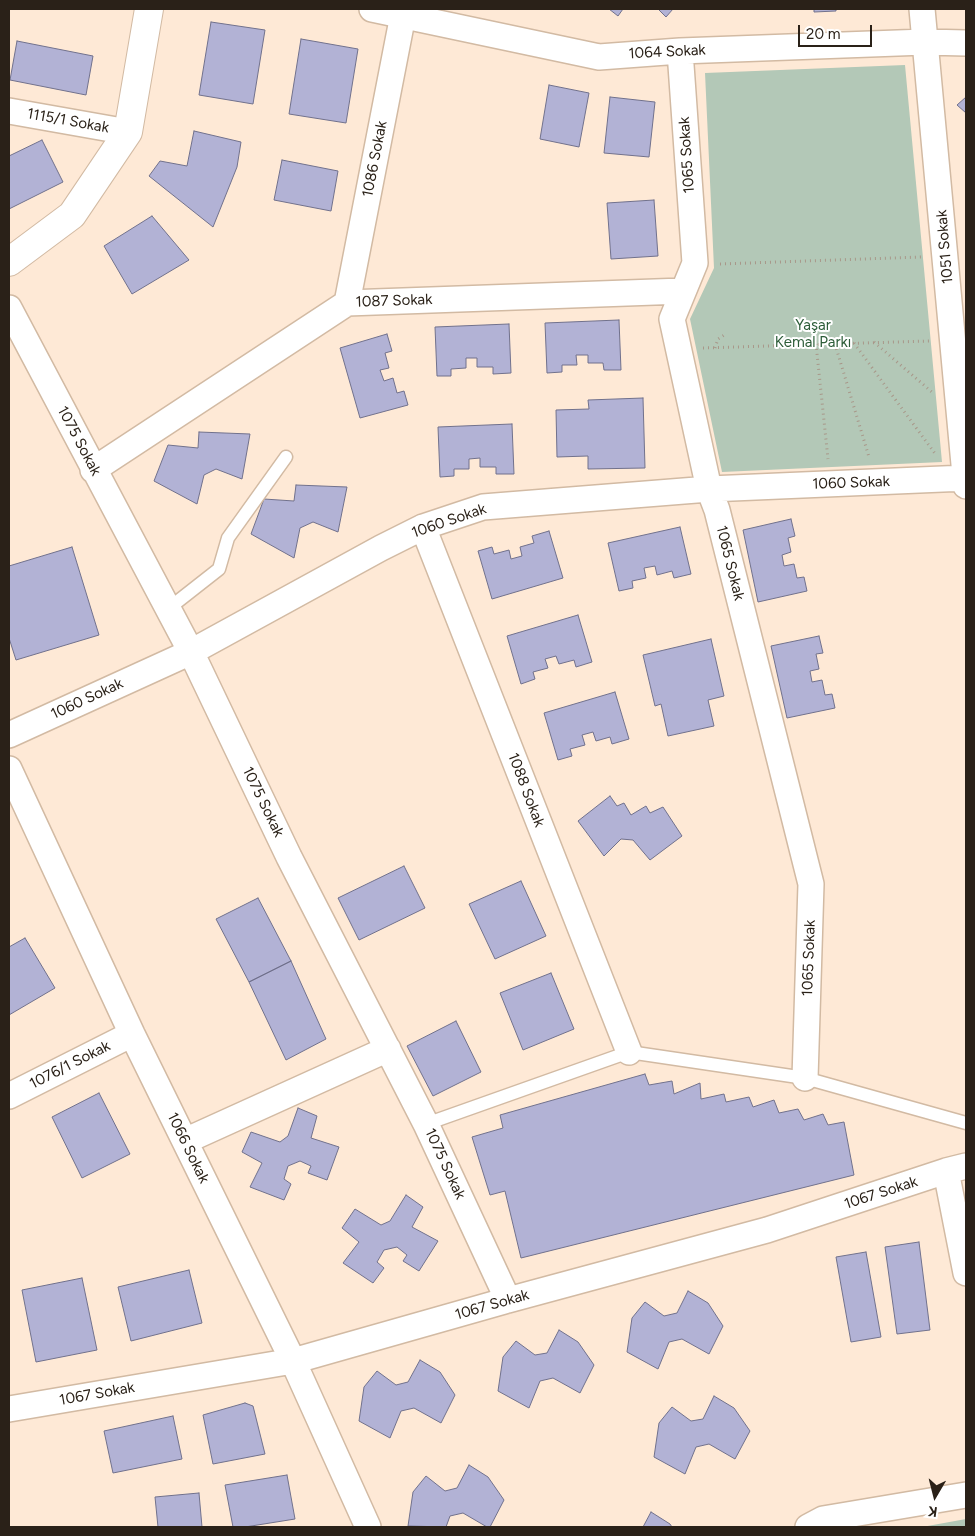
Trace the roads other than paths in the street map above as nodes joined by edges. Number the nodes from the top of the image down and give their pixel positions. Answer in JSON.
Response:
{"nodes":[{"id":1,"x":149,"y":9,"type":"edge"},
{"id":2,"x":372,"y":9,"type":"edge"},
{"id":3,"x":922,"y":9,"type":"edge"},
{"id":4,"x":403,"y":15,"type":"junction"},
{"id":5,"x":925,"y":42,"type":"junction"},
{"id":6,"x":966,"y":43,"type":"edge"},
{"id":7,"x":680,"y":51,"type":"junction"},
{"id":8,"x":9,"y":111,"type":"edge"},
{"id":9,"x":128,"y":132,"type":"junction"},
{"id":10,"x":946,"y":260,"type":"edge"},
{"id":11,"x":9,"y":262,"type":"edge"},
{"id":12,"x":683,"y":291,"type":"junction"},
{"id":13,"x":347,"y":303,"type":"junction"},
{"id":14,"x":9,"y":308,"type":"edge"},
{"id":15,"x":286,"y":457,"type":"dead end"},
{"id":16,"x":94,"y":470,"type":"junction"},
{"id":17,"x":966,"y":481,"type":"edge"},
{"id":18,"x":709,"y":489,"type":"junction"},
{"id":19,"x":423,"y":528,"type":"junction"},
{"id":20,"x":168,"y":609,"type":"junction"},
{"id":21,"x":190,"y":652,"type":"junction"},
{"id":22,"x":9,"y":735,"type":"edge"},
{"id":23,"x":9,"y":769,"type":"edge"},
{"id":24,"x":132,"y":1034,"type":"junction"},
{"id":25,"x":388,"y":1049,"type":"junction"},
{"id":26,"x":629,"y":1052,"type":"junction"},
{"id":27,"x":805,"y":1078,"type":"junction"},
{"id":28,"x":9,"y":1096,"type":"edge"},
{"id":29,"x":966,"y":1123,"type":"edge"},
{"id":30,"x":426,"y":1124,"type":"junction"},
{"id":31,"x":185,"y":1141,"type":"junction"},
{"id":32,"x":956,"y":1169,"type":"edge"},
{"id":33,"x":966,"y":1273,"type":"edge"},
{"id":34,"x":508,"y":1300,"type":"junction"},
{"id":35,"x":293,"y":1361,"type":"junction"},
{"id":36,"x":9,"y":1409,"type":"edge"},
{"id":37,"x":966,"y":1495,"type":"edge"},
{"id":38,"x":368,"y":1527,"type":"edge"},
{"id":39,"x":808,"y":1527,"type":"edge"}],
"edges":[{"from":1,"to":9,"type":"street"},
{"from":2,"to":4,"type":"street","name":"1064 Sokak"},
{"from":3,"to":5,"type":"street","name":"1051 Sokak"},
{"from":4,"to":7,"type":"street","name":"1064 Sokak"},
{"from":4,"to":13,"type":"street","name":"1086 Sokak"},
{"from":5,"to":6,"type":"street","name":"1064 Sokak"},
{"from":5,"to":7,"type":"street","name":"1064 Sokak"},
{"from":5,"to":10,"type":"street","name":"1051 Sokak"},
{"from":7,"to":12,"type":"street","name":"1065 Sokak"},
{"from":8,"to":9,"type":"street","name":"1115/1 Sokak"},
{"from":9,"to":11,"type":"street"},
{"from":10,"to":17,"type":"street","name":"1051 Sokak"},
{"from":12,"to":13,"type":"street","name":"1087 Sokak"},
{"from":12,"to":18,"type":"street","name":"1065 Sokak"},
{"from":13,"to":16,"type":"street","name":"1087 Sokak"},
{"from":14,"to":16,"type":"street","name":"1075 Sokak"},
{"from":15,"to":20,"type":"lane"},
{"from":16,"to":20,"type":"street","name":"1075 Sokak"},
{"from":17,"to":18,"type":"street","name":"1060 Sokak"},
{"from":18,"to":19,"type":"street","name":"1060 Sokak"},
{"from":18,"to":27,"type":"street","name":"1065 Sokak"},
{"from":19,"to":21,"type":"street","name":"1060 Sokak"},
{"from":19,"to":26,"type":"street","name":"1088 Sokak"},
{"from":20,"to":21,"type":"street","name":"1075 Sokak"},
{"from":21,"to":22,"type":"street","name":"1060 Sokak"},
{"from":21,"to":25,"type":"street","name":"1075 Sokak"},
{"from":23,"to":24,"type":"street","name":"1066 Sokak"},
{"from":24,"to":28,"type":"street","name":"1076/1 Sokak"},
{"from":24,"to":31,"type":"street","name":"1066 Sokak"},
{"from":25,"to":30,"type":"street","name":"1075 Sokak"},
{"from":25,"to":31,"type":"street"},
{"from":26,"to":27,"type":"lane"},
{"from":26,"to":30,"type":"lane"},
{"from":27,"to":29,"type":"lane"},
{"from":30,"to":34,"type":"street","name":"1075 Sokak"},
{"from":31,"to":35,"type":"street","name":"1066 Sokak"},
{"from":32,"to":33,"type":"street"},
{"from":32,"to":34,"type":"street","name":"1067 Sokak"},
{"from":34,"to":35,"type":"street","name":"1067 Sokak"},
{"from":35,"to":36,"type":"street","name":"1067 Sokak"},
{"from":35,"to":38,"type":"street","name":"1066 Sokak"},
{"from":37,"to":39,"type":"street"}]}
